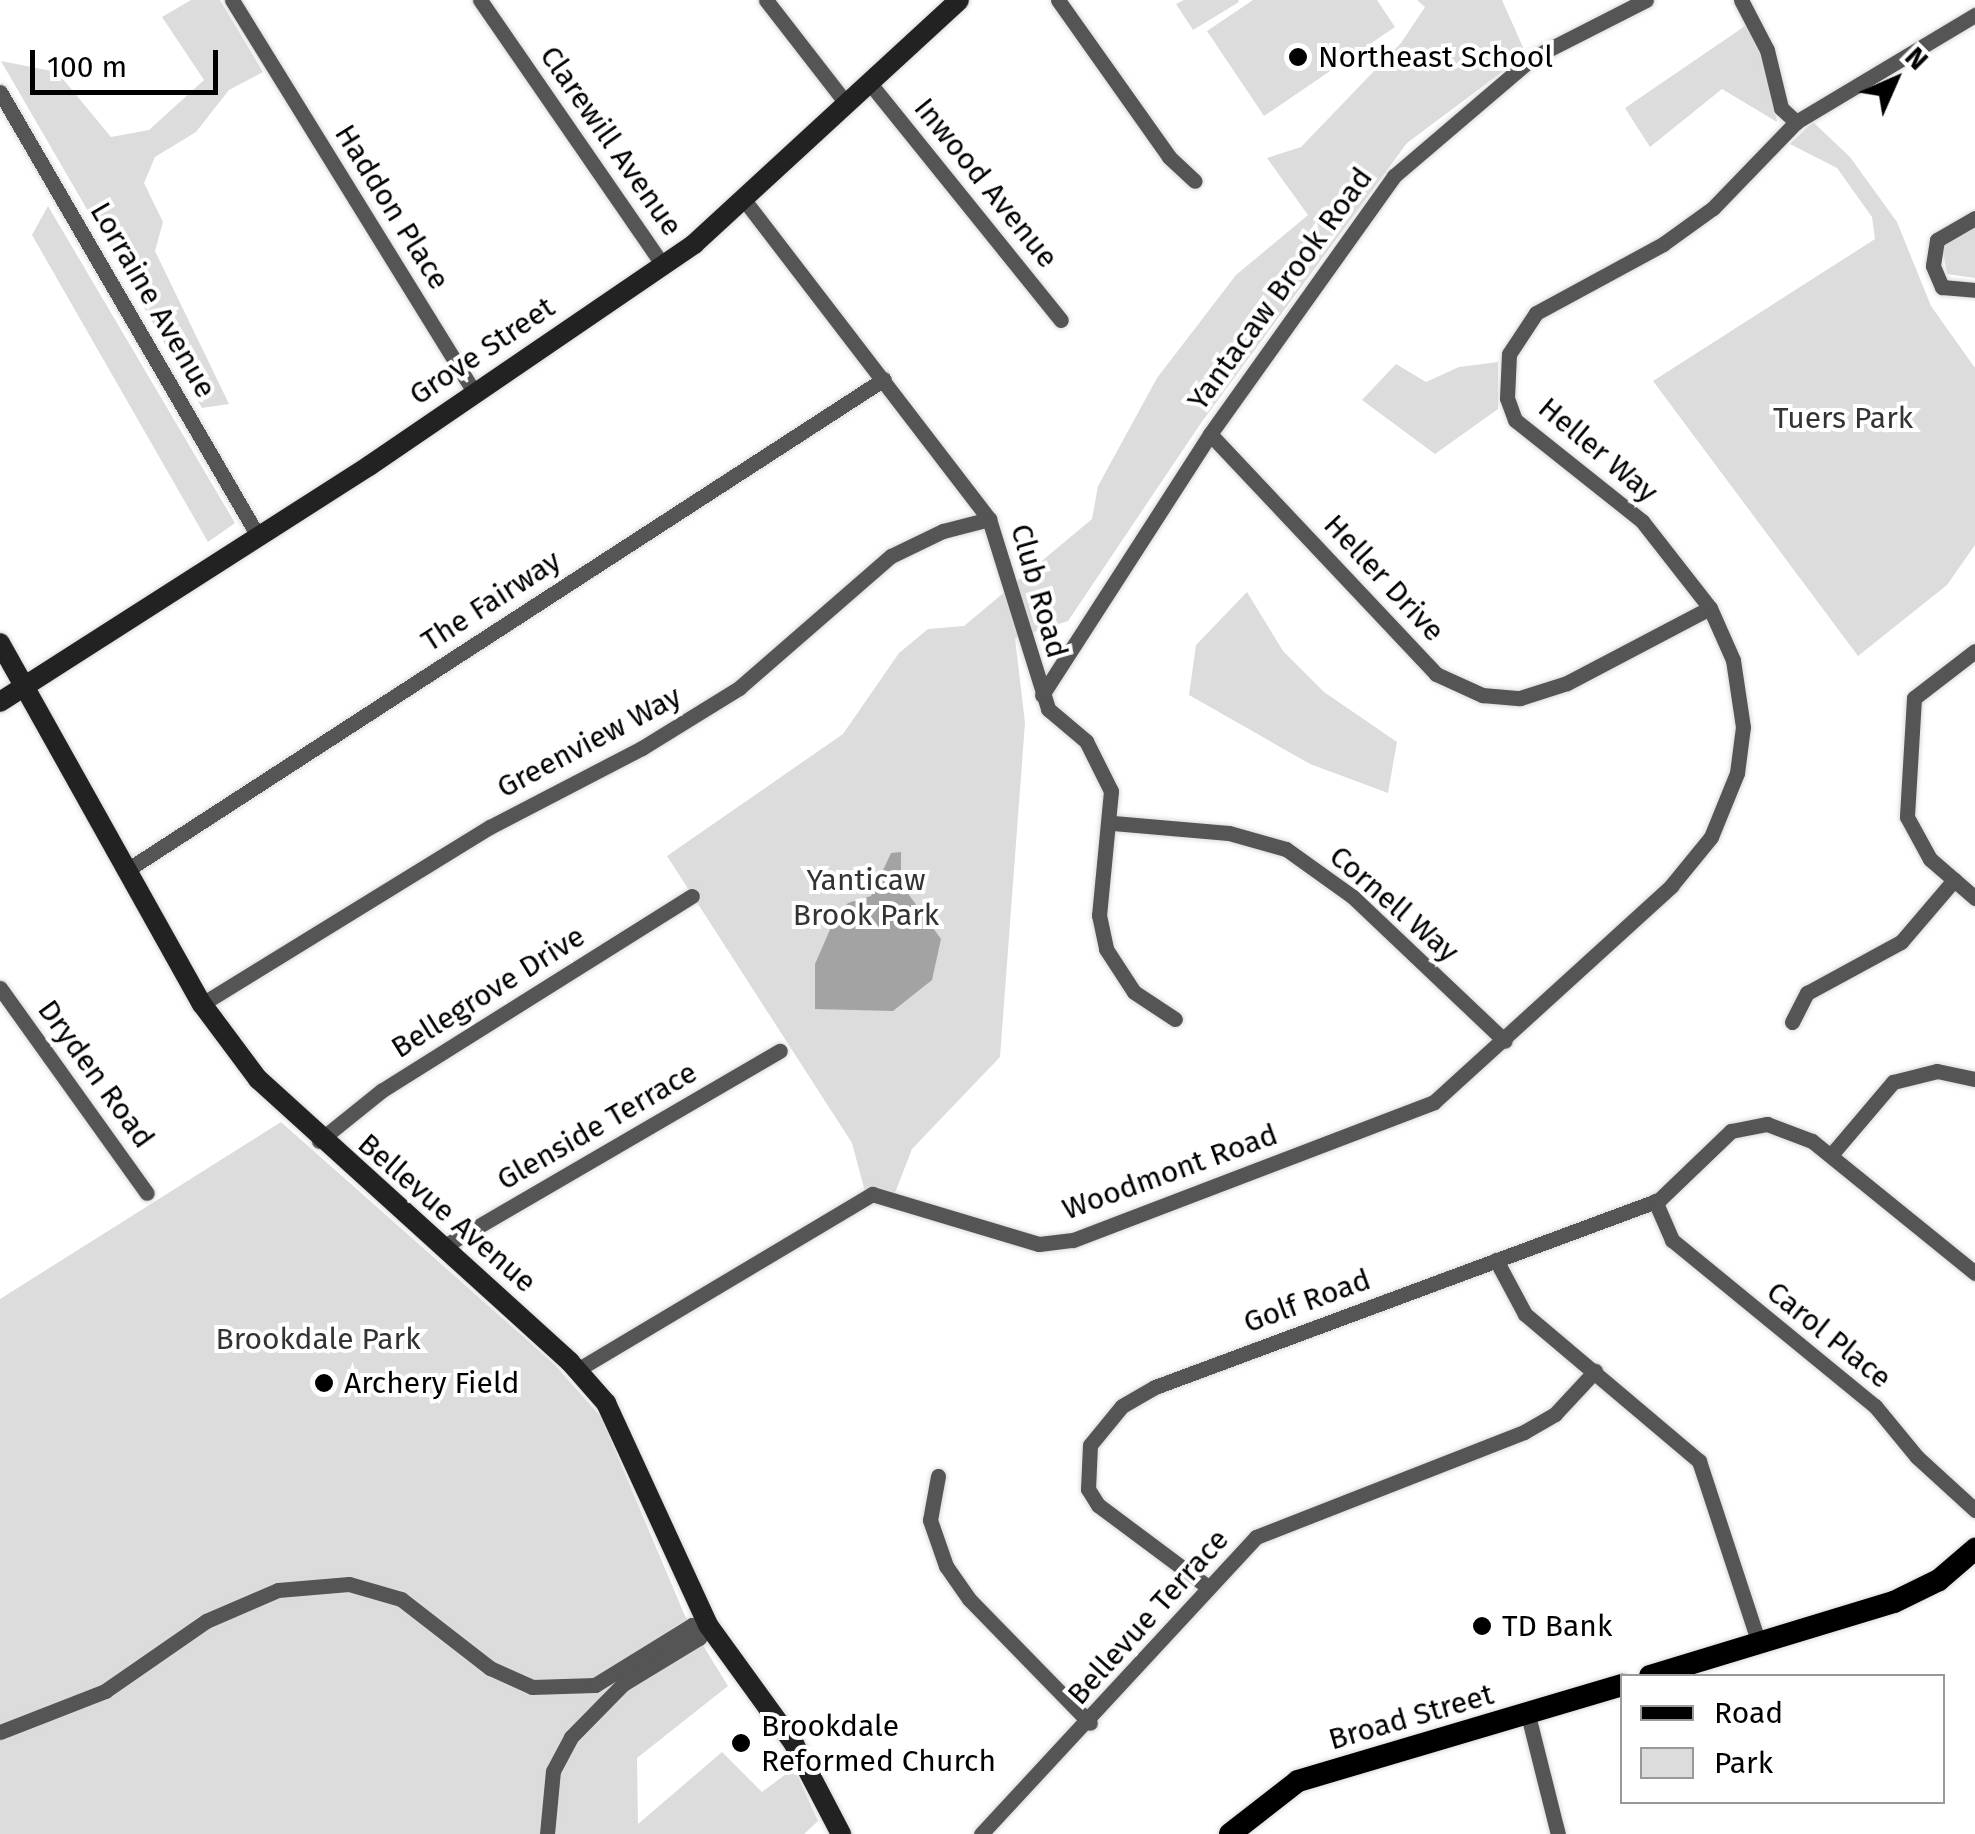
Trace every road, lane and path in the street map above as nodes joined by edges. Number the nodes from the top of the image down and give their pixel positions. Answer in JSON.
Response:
{"nodes":[{"id":1,"x":232,"y":0,"type":"edge"},
{"id":2,"x":480,"y":0,"type":"edge"},
{"id":3,"x":766,"y":0,"type":"edge"},
{"id":4,"x":959,"y":0,"type":"edge"},
{"id":5,"x":1058,"y":0,"type":"edge"},
{"id":6,"x":1646,"y":0,"type":"edge"},
{"id":7,"x":1741,"y":0,"type":"edge"},
{"id":8,"x":1975,"y":15,"type":"edge"},
{"id":9,"x":868,"y":81,"type":"junction"},
{"id":10,"x":0,"y":92,"type":"edge"},
{"id":11,"x":845,"y":102,"type":"junction"},
{"id":12,"x":1796,"y":122,"type":"junction"},
{"id":13,"x":1195,"y":181,"type":"dead end"},
{"id":14,"x":745,"y":200,"type":"junction"},
{"id":15,"x":1975,"y":218,"type":"edge"},
{"id":16,"x":663,"y":264,"type":"junction"},
{"id":17,"x":1975,"y":290,"type":"edge"},
{"id":18,"x":1062,"y":320,"type":"dead end"},
{"id":19,"x":884,"y":379,"type":"junction"},
{"id":20,"x":474,"y":392,"type":"junction"},
{"id":21,"x":1210,"y":434,"type":"junction"},
{"id":22,"x":989,"y":519,"type":"junction"},
{"id":23,"x":258,"y":536,"type":"junction"},
{"id":24,"x":1710,"y":608,"type":"junction"},
{"id":25,"x":0,"y":642,"type":"edge"},
{"id":26,"x":1975,"y":651,"type":"edge"},
{"id":27,"x":24,"y":686,"type":"junction"},
{"id":28,"x":1042,"y":695,"type":"junction"},
{"id":29,"x":0,"y":702,"type":"edge"},
{"id":30,"x":1113,"y":823,"type":"junction"},
{"id":31,"x":127,"y":870,"type":"junction"},
{"id":32,"x":1954,"y":880,"type":"junction"},
{"id":33,"x":692,"y":896,"type":"dead end"},
{"id":34,"x":1975,"y":898,"type":"edge"},
{"id":35,"x":0,"y":988,"type":"edge"},
{"id":36,"x":202,"y":1004,"type":"junction"},
{"id":37,"x":1176,"y":1019,"type":"dead end"},
{"id":38,"x":1792,"y":1022,"type":"dead end"},
{"id":39,"x":1505,"y":1041,"type":"junction"},
{"id":40,"x":780,"y":1051,"type":"dead end"},
{"id":41,"x":1975,"y":1078,"type":"edge"},
{"id":42,"x":319,"y":1141,"type":"junction"},
{"id":43,"x":1831,"y":1155,"type":"junction"},
{"id":44,"x":147,"y":1192,"type":"dead end"},
{"id":45,"x":1655,"y":1202,"type":"junction"},
{"id":46,"x":441,"y":1248,"type":"junction"},
{"id":47,"x":1496,"y":1260,"type":"junction"},
{"id":48,"x":1975,"y":1273,"type":"edge"},
{"id":49,"x":578,"y":1370,"type":"junction"},
{"id":50,"x":1595,"y":1371,"type":"junction"},
{"id":51,"x":938,"y":1476,"type":"dead end"},
{"id":52,"x":1975,"y":1510,"type":"edge"},
{"id":53,"x":1975,"y":1549,"type":"edge"},
{"id":54,"x":1208,"y":1588,"type":"junction"},
{"id":55,"x":708,"y":1625,"type":"junction"},
{"id":56,"x":1758,"y":1644,"type":"junction"},
{"id":57,"x":1657,"y":1674,"type":"edge"},
{"id":58,"x":1620,"y":1686,"type":"edge"},
{"id":59,"x":1528,"y":1714,"type":"junction"},
{"id":60,"x":1090,"y":1723,"type":"junction"},
{"id":61,"x":0,"y":1732,"type":"edge"},
{"id":62,"x":835,"y":1832,"type":"edge"},
{"id":63,"x":547,"y":1834,"type":"edge"},
{"id":64,"x":981,"y":1834,"type":"edge"},
{"id":65,"x":1230,"y":1834,"type":"edge"},
{"id":66,"x":1558,"y":1834,"type":"edge"}],
"edges":[{"from":1,"to":20,"type":"street","name":"Haddon Place"},
{"from":2,"to":16,"type":"street","name":"Clarewill Avenue"},
{"from":3,"to":11,"type":"street"},
{"from":4,"to":9,"type":"street","name":"Grove Street"},
{"from":5,"to":13,"type":"street"},
{"from":6,"to":21,"type":"street","name":"Yantacaw Brook Road"},
{"from":7,"to":12,"type":"street"},
{"from":8,"to":12,"type":"street","name":"Heller Way"},
{"from":9,"to":11,"type":"street","name":"Grove Street"},
{"from":9,"to":18,"type":"street","name":"Inwood Avenue"},
{"from":10,"to":23,"type":"street","name":"Lorraine Avenue"},
{"from":11,"to":14,"type":"street","name":"Grove Street"},
{"from":12,"to":24,"type":"street","name":"Heller Way"},
{"from":14,"to":16,"type":"street","name":"Grove Street"},
{"from":14,"to":19,"type":"street","name":"Club Road"},
{"from":15,"to":17,"type":"street"},
{"from":16,"to":20,"type":"street","name":"Grove Street"},
{"from":19,"to":22,"type":"street","name":"Club Road"},
{"from":19,"to":31,"type":"street","name":"The Fairway"},
{"from":20,"to":23,"type":"street","name":"Grove Street"},
{"from":21,"to":24,"type":"street","name":"Heller Drive"},
{"from":21,"to":28,"type":"street","name":"Yantacaw Brook Road"},
{"from":22,"to":28,"type":"street","name":"Club Road"},
{"from":22,"to":36,"type":"street","name":"Greenview Way"},
{"from":23,"to":27,"type":"street","name":"Grove Street"},
{"from":24,"to":39,"type":"street","name":"Heller Way"},
{"from":25,"to":27,"type":"street","name":"Bellevue Avenue"},
{"from":26,"to":32,"type":"street"},
{"from":27,"to":29,"type":"street","name":"Grove Street"},
{"from":27,"to":31,"type":"street","name":"Bellevue Avenue"},
{"from":28,"to":30,"type":"street","name":"Club Road"},
{"from":30,"to":37,"type":"street","name":"Club Road"},
{"from":30,"to":39,"type":"street","name":"Cornell Way"},
{"from":31,"to":36,"type":"street","name":"Bellevue Avenue"},
{"from":32,"to":34,"type":"street"},
{"from":32,"to":38,"type":"street"},
{"from":33,"to":42,"type":"street","name":"Bellegrove Drive"},
{"from":35,"to":44,"type":"street","name":"Dryden Road"},
{"from":36,"to":42,"type":"street","name":"Bellevue Avenue"},
{"from":39,"to":49,"type":"street","name":"Woodmont Road"},
{"from":40,"to":46,"type":"street","name":"Glenside Terrace"},
{"from":41,"to":43,"type":"street"},
{"from":42,"to":46,"type":"street","name":"Bellevue Avenue"},
{"from":43,"to":45,"type":"street","name":"Golf Road"},
{"from":43,"to":48,"type":"street"},
{"from":45,"to":47,"type":"street","name":"Golf Road"},
{"from":45,"to":52,"type":"street","name":"Carol Place"},
{"from":46,"to":49,"type":"street","name":"Bellevue Avenue"},
{"from":47,"to":50,"type":"street"},
{"from":47,"to":54,"type":"street","name":"Golf Road"},
{"from":49,"to":55,"type":"street","name":"Bellevue Avenue"},
{"from":50,"to":54,"type":"street","name":"Bellevue Terrace"},
{"from":50,"to":56,"type":"street"},
{"from":51,"to":60,"type":"street"},
{"from":53,"to":56,"type":"main road"},
{"from":54,"to":60,"type":"street","name":"Bellevue Terrace"},
{"from":55,"to":61,"type":"street"},
{"from":55,"to":62,"type":"street","name":"Bellevue Avenue"},
{"from":55,"to":63,"type":"street"},
{"from":56,"to":57,"type":"main road"},
{"from":58,"to":59,"type":"main road","name":"Broad Street"},
{"from":59,"to":65,"type":"main road","name":"Broad Street"},
{"from":59,"to":66,"type":"street"},
{"from":60,"to":64,"type":"street","name":"Bellevue Terrace"}]}
